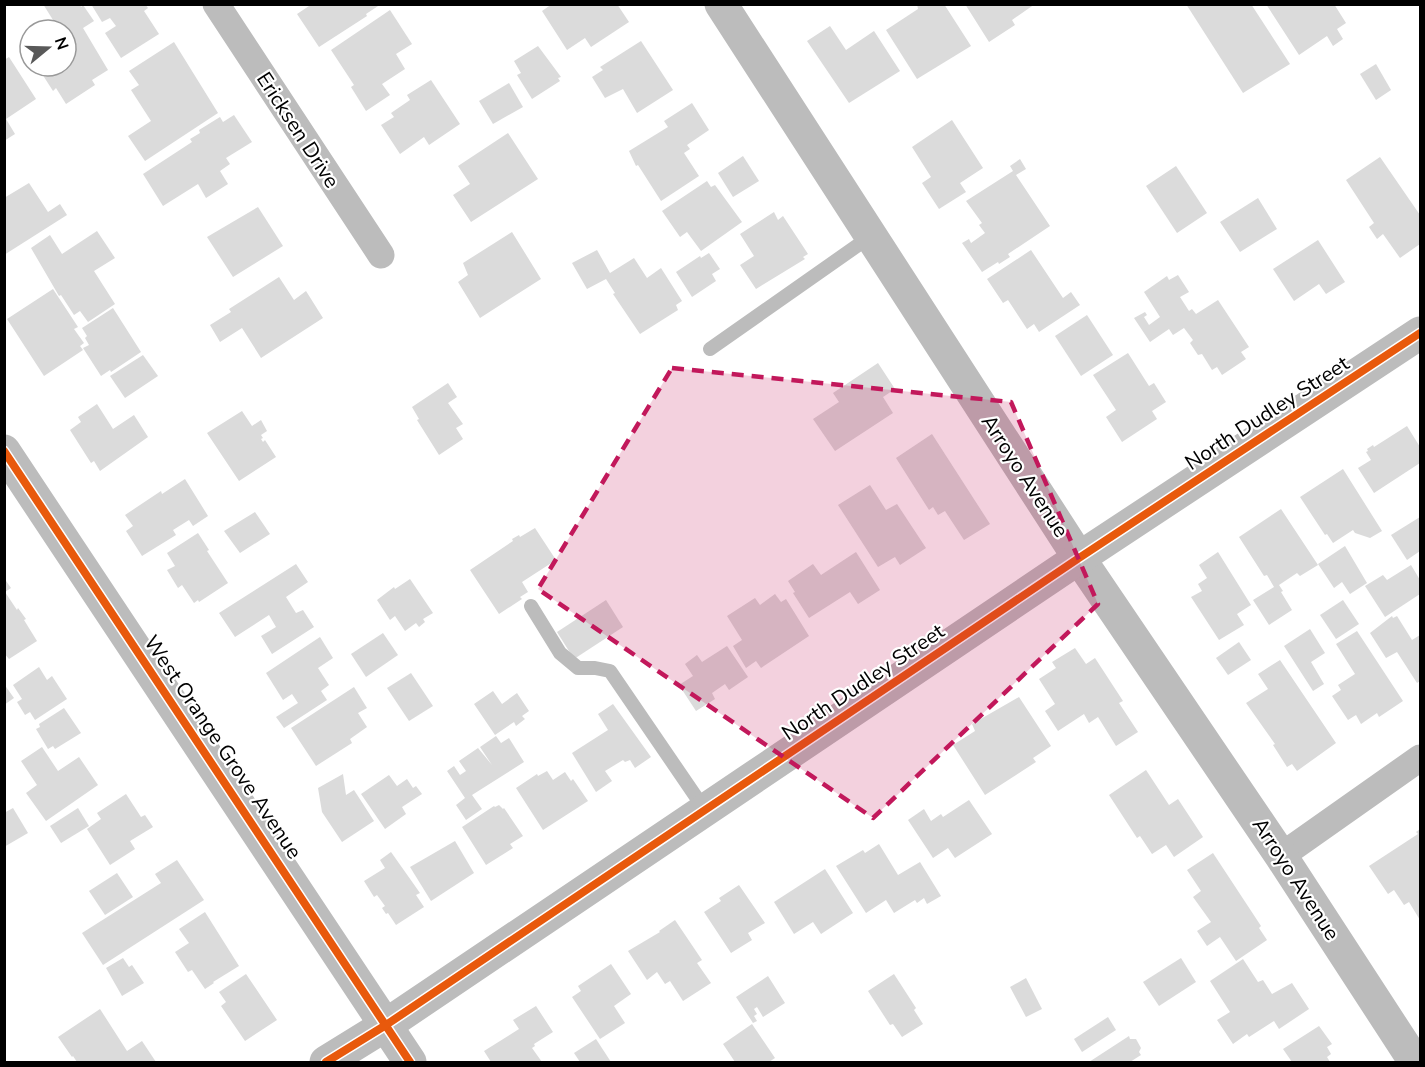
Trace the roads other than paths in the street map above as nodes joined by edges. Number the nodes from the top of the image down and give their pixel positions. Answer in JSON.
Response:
{"nodes":[{"id":1,"x":216,"y":4,"type":"edge"},
{"id":2,"x":732,"y":8,"type":"edge"},
{"id":3,"x":871,"y":236,"type":"junction"},
{"id":4,"x":381,"y":255,"type":"dead end"},
{"id":5,"x":1420,"y":333,"type":"edge"},
{"id":6,"x":710,"y":348,"type":"dead end"},
{"id":7,"x":4,"y":451,"type":"edge"},
{"id":8,"x":1079,"y":558,"type":"junction"},
{"id":9,"x":531,"y":606,"type":"dead end"},
{"id":10,"x":1420,"y":758,"type":"edge"},
{"id":11,"x":705,"y":810,"type":"junction"},
{"id":12,"x":1281,"y":856,"type":"junction"},
{"id":13,"x":386,"y":1025,"type":"junction"},
{"id":14,"x":326,"y":1062,"type":"edge"},
{"id":15,"x":411,"y":1062,"type":"edge"},
{"id":16,"x":1415,"y":1062,"type":"edge"}],
"edges":[{"from":1,"to":4,"type":"street","name":"Ericksen Drive"},
{"from":2,"to":3,"type":"street","name":"Arroyo Avenue"},
{"from":3,"to":6,"type":"lane"},
{"from":3,"to":8,"type":"street","name":"Arroyo Avenue"},
{"from":5,"to":8,"type":"street","name":"North Dudley Street"},
{"from":7,"to":13,"type":"street","name":"West Orange Grove Avenue"},
{"from":8,"to":11,"type":"street","name":"North Dudley Street"},
{"from":8,"to":12,"type":"street","name":"Arroyo Avenue"},
{"from":9,"to":11,"type":"lane"},
{"from":10,"to":12,"type":"street"},
{"from":11,"to":13,"type":"street","name":"North Dudley Street"},
{"from":12,"to":16,"type":"street","name":"Arroyo Avenue"},
{"from":13,"to":14,"type":"street","name":"North Dudley Street"},
{"from":13,"to":15,"type":"street","name":"West Orange Grove Avenue"}]}
